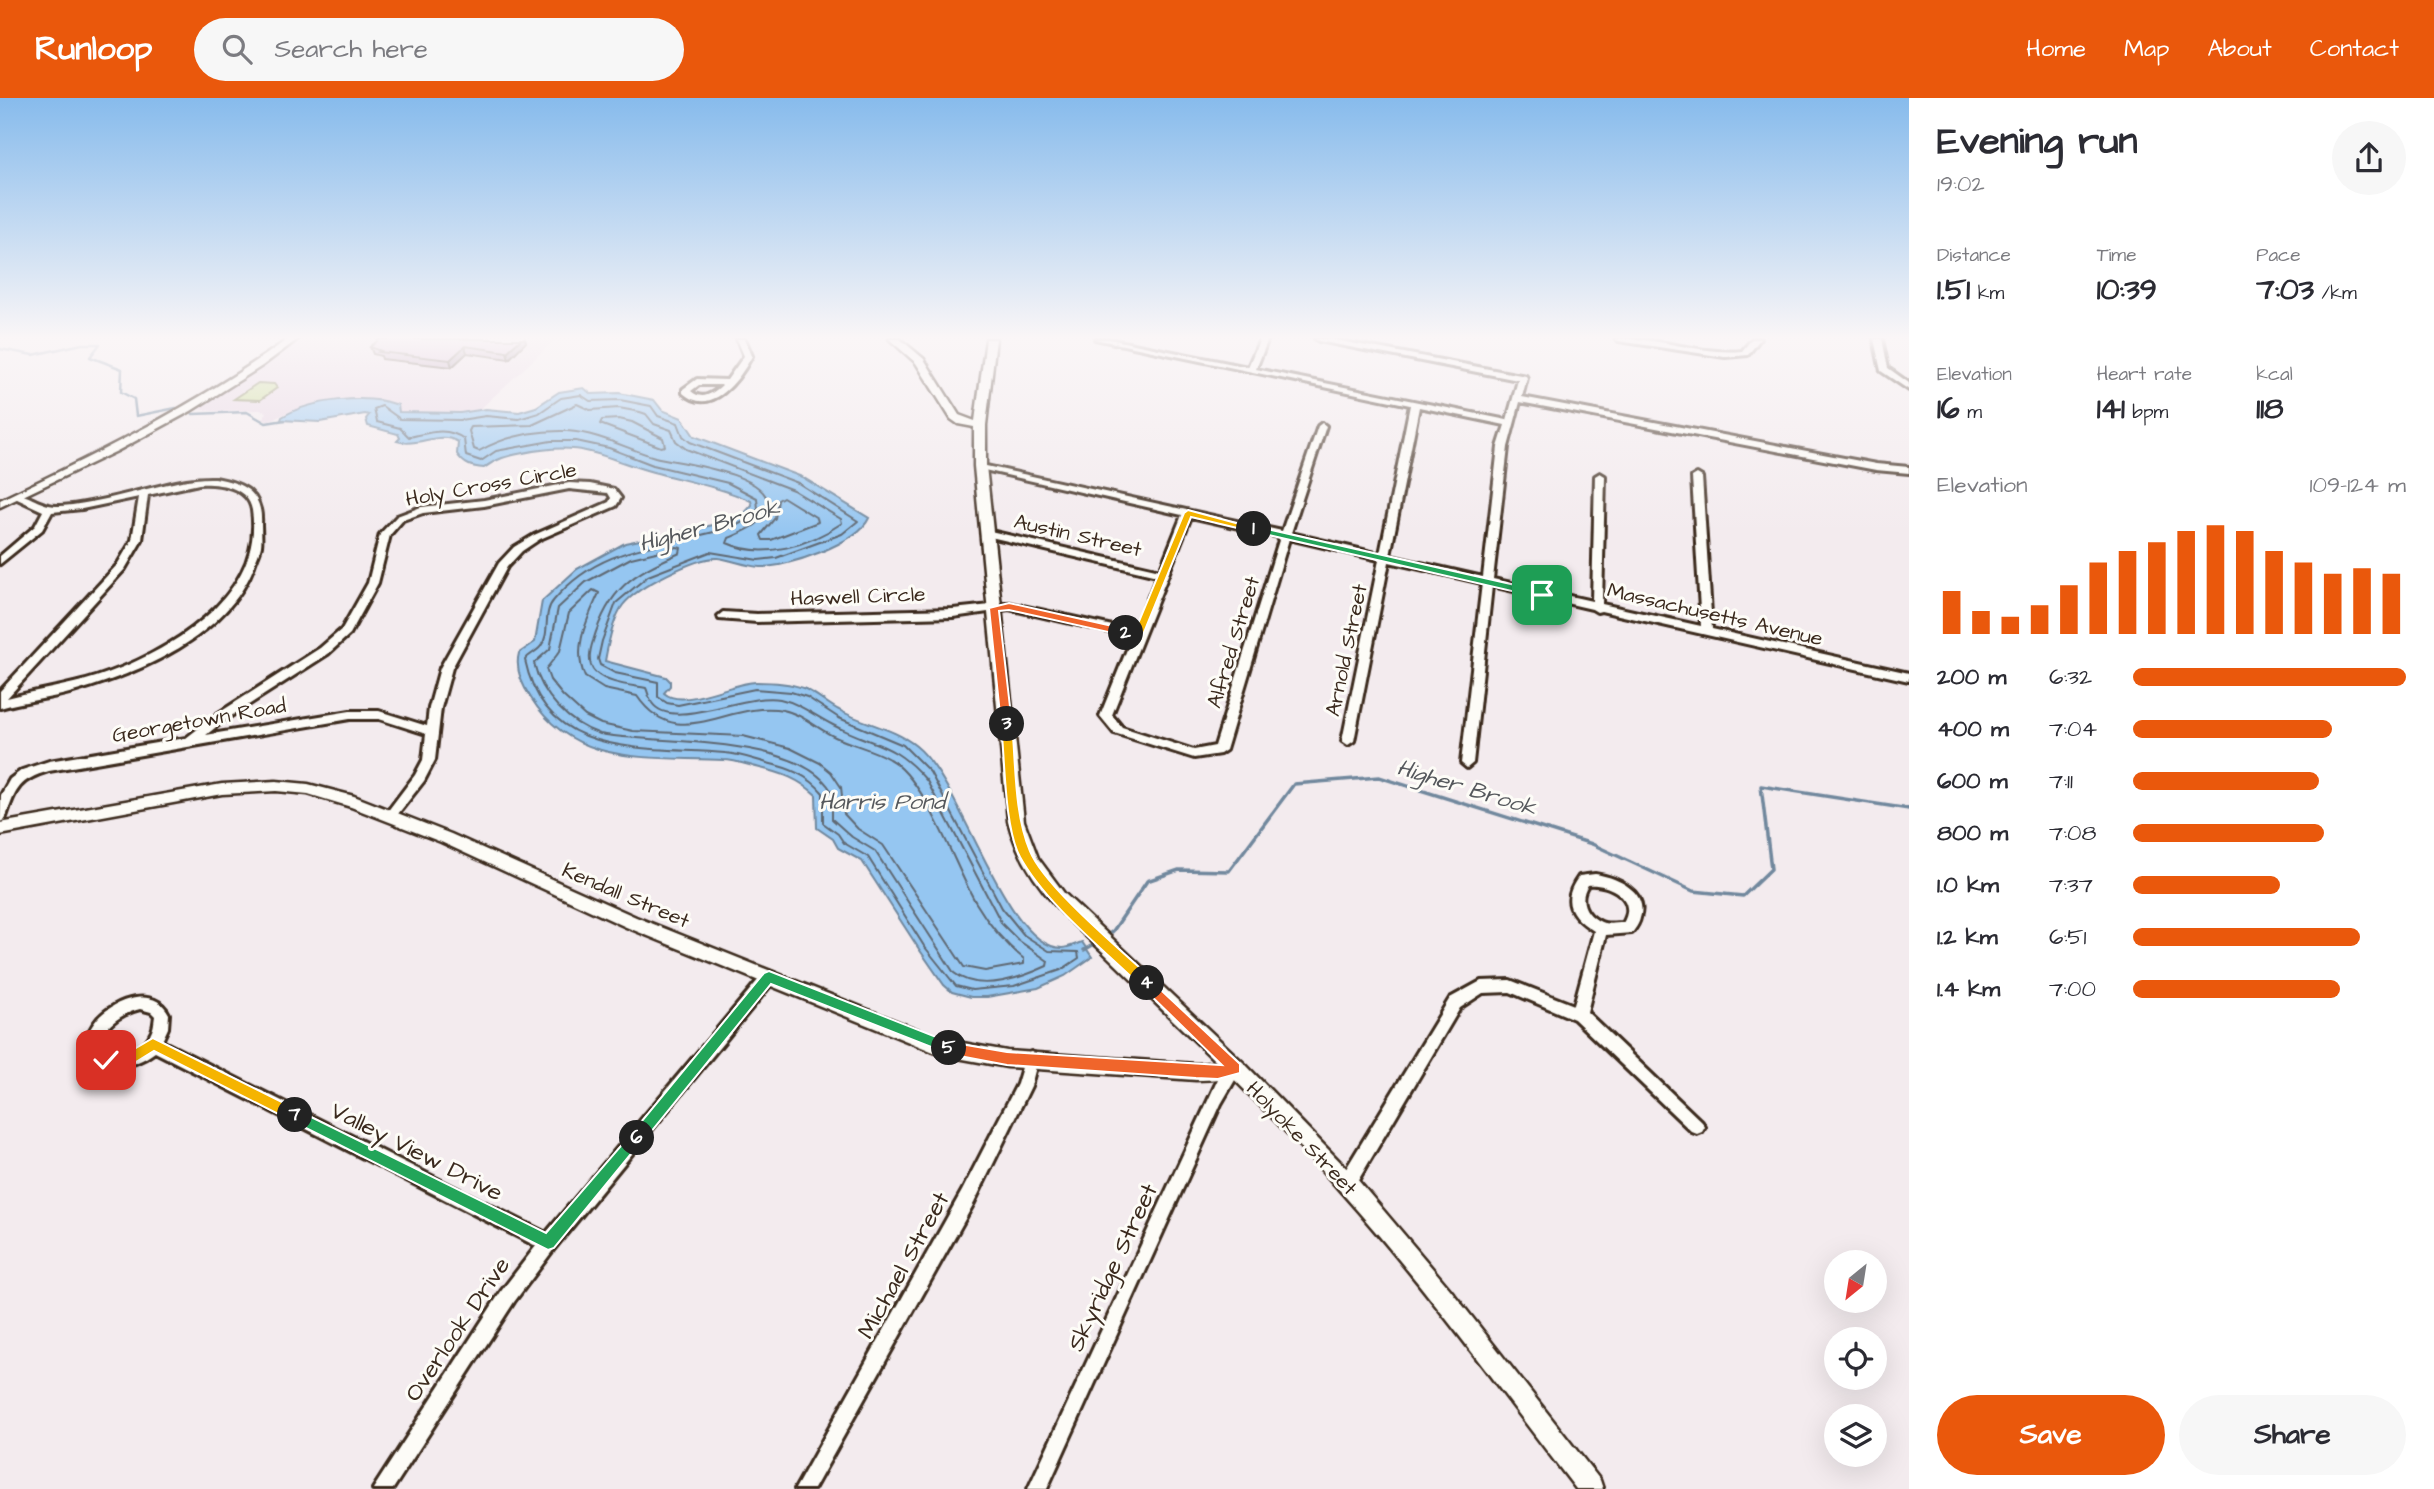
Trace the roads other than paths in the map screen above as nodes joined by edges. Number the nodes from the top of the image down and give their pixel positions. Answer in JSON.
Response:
{"nodes":[{"id":1,"x":1415,"y":403,"type":"edge"},
{"id":2,"x":196,"y":404,"type":"edge"},
{"id":3,"x":947,"y":404,"type":"edge"},
{"id":4,"x":983,"y":404,"type":"edge"},
{"id":5,"x":1419,"y":404,"type":"edge"},
{"id":6,"x":1516,"y":404,"type":"edge"},
{"id":7,"x":1543,"y":404,"type":"edge"},
{"id":8,"x":1510,"y":423,"type":"junction"},
{"id":9,"x":980,"y":425,"type":"junction"},
{"id":10,"x":1322,"y":426,"type":"dead end"},
{"id":11,"x":980,"y":466,"type":"junction"},
{"id":12,"x":1909,"y":470,"type":"edge"},
{"id":13,"x":1600,"y":476,"type":"dead end"},
{"id":14,"x":1696,"y":477,"type":"dead end"},
{"id":15,"x":144,"y":493,"type":"junction"},
{"id":16,"x":18,"y":496,"type":"junction"},
{"id":17,"x":0,"y":505,"type":"edge"},
{"id":18,"x":49,"y":509,"type":"junction"},
{"id":19,"x":1188,"y":513,"type":"junction"},
{"id":20,"x":986,"y":533,"type":"junction"},
{"id":21,"x":1285,"y":536,"type":"junction"},
{"id":22,"x":1385,"y":559,"type":"junction"},
{"id":23,"x":0,"y":561,"type":"edge"},
{"id":24,"x":1162,"y":574,"type":"junction"},
{"id":25,"x":1487,"y":582,"type":"junction"},
{"id":26,"x":994,"y":608,"type":"junction"},
{"id":27,"x":1597,"y":608,"type":"junction"},
{"id":28,"x":723,"y":616,"type":"dead end"},
{"id":29,"x":1707,"y":632,"type":"junction"},
{"id":30,"x":1138,"y":635,"type":"junction"},
{"id":31,"x":1909,"y":677,"type":"edge"},
{"id":32,"x":0,"y":698,"type":"edge"},
{"id":33,"x":0,"y":704,"type":"edge"},
{"id":34,"x":431,"y":731,"type":"junction"},
{"id":35,"x":190,"y":741,"type":"junction"},
{"id":36,"x":1348,"y":741,"type":"dead end"},
{"id":37,"x":1467,"y":763,"type":"dead end"},
{"id":38,"x":390,"y":816,"type":"junction"},
{"id":39,"x":0,"y":817,"type":"edge"},
{"id":40,"x":0,"y":829,"type":"edge"},
{"id":41,"x":1601,"y":929,"type":"junction"},
{"id":42,"x":769,"y":977,"type":"junction"},
{"id":43,"x":1579,"y":1014,"type":"junction"},
{"id":44,"x":153,"y":1044,"type":"junction"},
{"id":45,"x":1031,"y":1059,"type":"junction"},
{"id":46,"x":1236,"y":1069,"type":"junction"},
{"id":47,"x":1698,"y":1127,"type":"dead end"},
{"id":48,"x":1347,"y":1183,"type":"junction"},
{"id":49,"x":548,"y":1242,"type":"junction"},
{"id":50,"x":382,"y":1489,"type":"edge"},
{"id":51,"x":804,"y":1489,"type":"edge"},
{"id":52,"x":1037,"y":1489,"type":"edge"},
{"id":53,"x":1591,"y":1489,"type":"edge"}],
"edges":[{"from":1,"to":22,"type":"street","name":"Arnold Street"},
{"from":2,"to":16,"type":"street"},
{"from":3,"to":9,"type":"main road"},
{"from":4,"to":9,"type":"main road","name":"Holyoke Street"},
{"from":5,"to":8,"type":"street"},
{"from":6,"to":8,"type":"street"},
{"from":7,"to":12,"type":"street"},
{"from":8,"to":25,"type":"street"},
{"from":9,"to":11,"type":"main road","name":"Holyoke Street"},
{"from":10,"to":21,"type":"street","name":"Alfred Street"},
{"from":11,"to":19,"type":"street","name":"Massachusetts Avenue"},
{"from":11,"to":20,"type":"main road","name":"Holyoke Street"},
{"from":13,"to":27,"type":"street"},
{"from":14,"to":29,"type":"street"},
{"from":15,"to":18,"type":"street"},
{"from":15,"to":32,"type":"street"},
{"from":15,"to":33,"type":"street"},
{"from":16,"to":17,"type":"street"},
{"from":16,"to":18,"type":"street"},
{"from":18,"to":23,"type":"street"},
{"from":19,"to":21,"type":"street","name":"Massachusetts Avenue"},
{"from":19,"to":24,"type":"street"},
{"from":20,"to":24,"type":"street","name":"Austin Street"},
{"from":20,"to":26,"type":"main road","name":"Holyoke Street"},
{"from":21,"to":22,"type":"street","name":"Massachusetts Avenue"},
{"from":21,"to":30,"type":"street","name":"Alfred Street"},
{"from":22,"to":25,"type":"street","name":"Massachusetts Avenue"},
{"from":22,"to":36,"type":"street","name":"Arnold Street"},
{"from":24,"to":30,"type":"street"},
{"from":25,"to":27,"type":"street","name":"Massachusetts Avenue"},
{"from":25,"to":37,"type":"street"},
{"from":26,"to":28,"type":"street","name":"Haswell Circle"},
{"from":26,"to":30,"type":"street","name":"Haswell Circle"},
{"from":26,"to":46,"type":"main road","name":"Holyoke Street"},
{"from":27,"to":29,"type":"street","name":"Massachusetts Avenue"},
{"from":29,"to":31,"type":"street","name":"Massachusetts Avenue"},
{"from":34,"to":35,"type":"street","name":"Georgetown Road"},
{"from":34,"to":35,"type":"street","name":"Holy Cross Circle"},
{"from":34,"to":38,"type":"street","name":"Holy Cross Circle"},
{"from":35,"to":39,"type":"street","name":"Georgetown Road"},
{"from":38,"to":40,"type":"street","name":"Kendall Street"},
{"from":38,"to":42,"type":"street","name":"Kendall Street"},
{"from":41,"to":41,"type":"street"},
{"from":41,"to":43,"type":"street"},
{"from":42,"to":45,"type":"street","name":"Kendall Street"},
{"from":42,"to":49,"type":"street","name":"Overlook Drive"},
{"from":43,"to":47,"type":"street"},
{"from":43,"to":48,"type":"street"},
{"from":44,"to":44,"type":"street"},
{"from":44,"to":49,"type":"street","name":"Valley View Drive"},
{"from":45,"to":46,"type":"street","name":"Kendall Street"},
{"from":45,"to":51,"type":"street","name":"Michael Street"},
{"from":46,"to":48,"type":"main road","name":"Holyoke Street"},
{"from":46,"to":52,"type":"street","name":"Skyridge Street"},
{"from":48,"to":53,"type":"main road","name":"Holyoke Street"},
{"from":49,"to":50,"type":"street","name":"Overlook Drive"}]}
